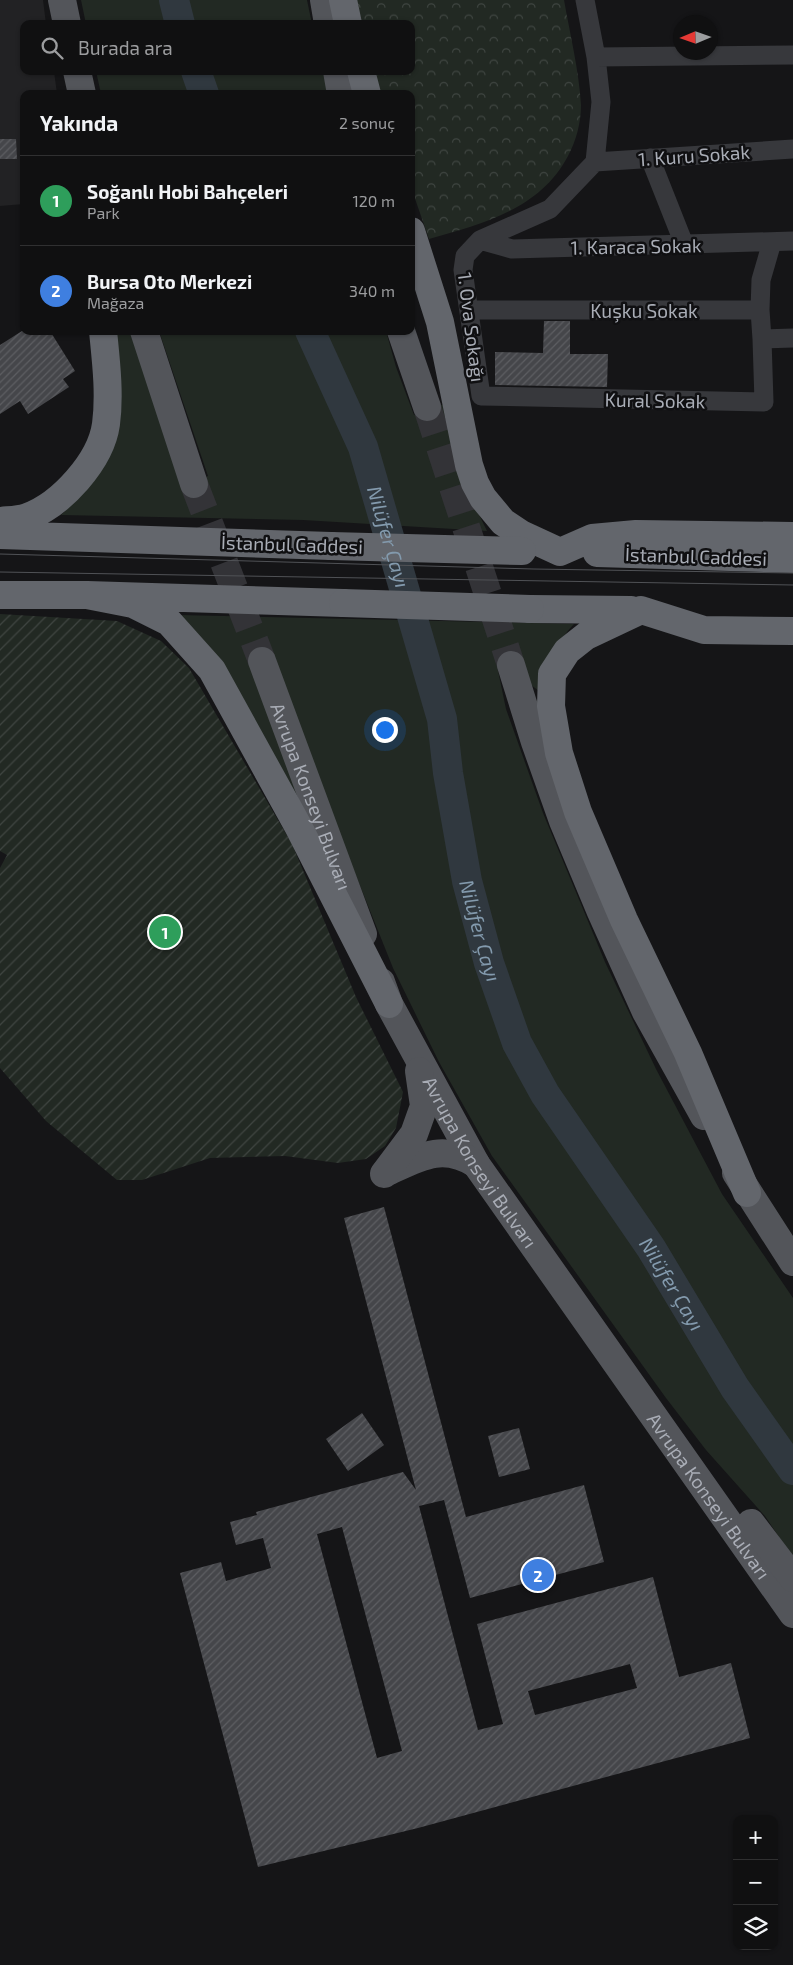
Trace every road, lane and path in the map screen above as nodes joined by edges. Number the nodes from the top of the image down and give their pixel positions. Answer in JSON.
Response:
{"nodes":[{"id":1,"x":62,"y":0,"type":"edge"},
{"id":2,"x":324,"y":0,"type":"edge"},
{"id":3,"x":343,"y":0,"type":"edge"},
{"id":4,"x":584,"y":0,"type":"edge"},
{"id":5,"x":66,"y":20,"type":"edge"},
{"id":6,"x":327,"y":20,"type":"edge"},
{"id":7,"x":347,"y":20,"type":"edge"},
{"id":8,"x":793,"y":55,"type":"edge"},
{"id":9,"x":596,"y":57,"type":"junction"},
{"id":10,"x":78,"y":75,"type":"edge"},
{"id":11,"x":338,"y":75,"type":"edge"},
{"id":12,"x":362,"y":75,"type":"edge"},
{"id":13,"x":81,"y":90,"type":"edge"},
{"id":14,"x":340,"y":90,"type":"edge"},
{"id":15,"x":366,"y":90,"type":"edge"},
{"id":16,"x":793,"y":149,"type":"edge"},
{"id":17,"x":650,"y":158,"type":"junction"},
{"id":18,"x":595,"y":162,"type":"junction"},
{"id":19,"x":480,"y":240,"type":"junction"},
{"id":20,"x":793,"y":241,"type":"edge"},
{"id":21,"x":772,"y":242,"type":"junction"},
{"id":22,"x":415,"y":244,"type":"edge"},
{"id":23,"x":684,"y":244,"type":"junction"},
{"id":24,"x":469,"y":310,"type":"junction"},
{"id":25,"x":760,"y":310,"type":"junction"},
{"id":26,"x":103,"y":335,"type":"edge"},
{"id":27,"x":145,"y":335,"type":"edge"},
{"id":28,"x":402,"y":335,"type":"edge"},
{"id":29,"x":793,"y":338,"type":"edge"},
{"id":30,"x":762,"y":339,"type":"junction"},
{"id":31,"x":481,"y":396,"type":"joint"},
{"id":32,"x":427,"y":407,"type":"tunnel mouth"},
{"id":33,"x":194,"y":484,"type":"tunnel mouth"},
{"id":34,"x":0,"y":521,"type":"edge"},
{"id":35,"x":0,"y":535,"type":"edge"},
{"id":36,"x":793,"y":536,"type":"edge"},
{"id":37,"x":560,"y":552,"type":"junction"},
{"id":38,"x":793,"y":559,"type":"edge"},
{"id":39,"x":0,"y":595,"type":"edge"},
{"id":40,"x":87,"y":595,"type":"junction"},
{"id":41,"x":641,"y":610,"type":"junction"},
{"id":42,"x":793,"y":614,"type":"edge"},
{"id":43,"x":793,"y":631,"type":"edge"},
{"id":44,"x":262,"y":660,"type":"tunnel mouth"},
{"id":45,"x":511,"y":666,"type":"tunnel mouth"},
{"id":46,"x":388,"y":1004,"type":"junction"},
{"id":47,"x":417,"y":1057,"type":"junction"},
{"id":48,"x":476,"y":1164,"type":"junction"},
{"id":49,"x":747,"y":1193,"type":"junction"},
{"id":50,"x":793,"y":1262,"type":"edge"},
{"id":51,"x":588,"y":1325,"type":"junction"},
{"id":52,"x":793,"y":1578,"type":"edge"},
{"id":53,"x":793,"y":1614,"type":"edge"}],
"edges":[{"from":1,"to":5,"type":"main road"},
{"from":2,"to":6,"type":"main road"},
{"from":3,"to":7,"type":"highway"},
{"from":4,"to":9,"type":"street"},
{"from":8,"to":9,"type":"street"},
{"from":9,"to":18,"type":"street"},
{"from":10,"to":13,"type":"main road"},
{"from":11,"to":14,"type":"main road"},
{"from":12,"to":15,"type":"highway"},
{"from":16,"to":17,"type":"street","name":"1. Kuru Sokak"},
{"from":17,"to":18,"type":"street","name":"1. Kuru Sokak"},
{"from":17,"to":23,"type":"street"},
{"from":18,"to":19,"type":"street","name":"1. Ova Sokağı"},
{"from":19,"to":23,"type":"street","name":"1. Karaca Sokak"},
{"from":19,"to":24,"type":"street","name":"1. Ova Sokağı"},
{"from":20,"to":21,"type":"street","name":"1. Karaca Sokak"},
{"from":21,"to":23,"type":"street","name":"1. Karaca Sokak"},
{"from":21,"to":25,"type":"street"},
{"from":22,"to":37,"type":"highway"},
{"from":24,"to":25,"type":"street","name":"Kuşku Sokak"},
{"from":24,"to":31,"type":"street","name":"1. Ova Sokağı"},
{"from":25,"to":30,"type":"street"},
{"from":26,"to":34,"type":"highway"},
{"from":27,"to":33,"type":"main road"},
{"from":28,"to":32,"type":"main road"},
{"from":29,"to":30,"type":"street"},
{"from":30,"to":31,"type":"street","name":"Kural Sokak"},
{"from":35,"to":37,"type":"highway","name":"İstanbul Caddesi","bridge":true},
{"from":36,"to":37,"type":"highway"},
{"from":37,"to":38,"type":"highway","name":"İstanbul Caddesi"},
{"from":39,"to":40,"type":"highway"},
{"from":40,"to":41,"type":"highway","bridge":true},
{"from":40,"to":46,"type":"highway"},
{"from":41,"to":42,"type":"highway"},
{"from":41,"to":43,"type":"highway"},
{"from":41,"to":49,"type":"highway"},
{"from":44,"to":46,"type":"main road","name":"Avrupa Konseyi Bulvarı"},
{"from":45,"to":49,"type":"main road"},
{"from":46,"to":47,"type":"main road","name":"Avrupa Konseyi Bulvarı"},
{"from":47,"to":48,"type":"main road","name":"Avrupa Konseyi Bulvarı"},
{"from":47,"to":48,"type":"main road"},
{"from":48,"to":51,"type":"main road","name":"Avrupa Konseyi Bulvarı"},
{"from":49,"to":50,"type":"main road"},
{"from":51,"to":52,"type":"main road"},
{"from":51,"to":53,"type":"main road","name":"Avrupa Konseyi Bulvarı"}]}
